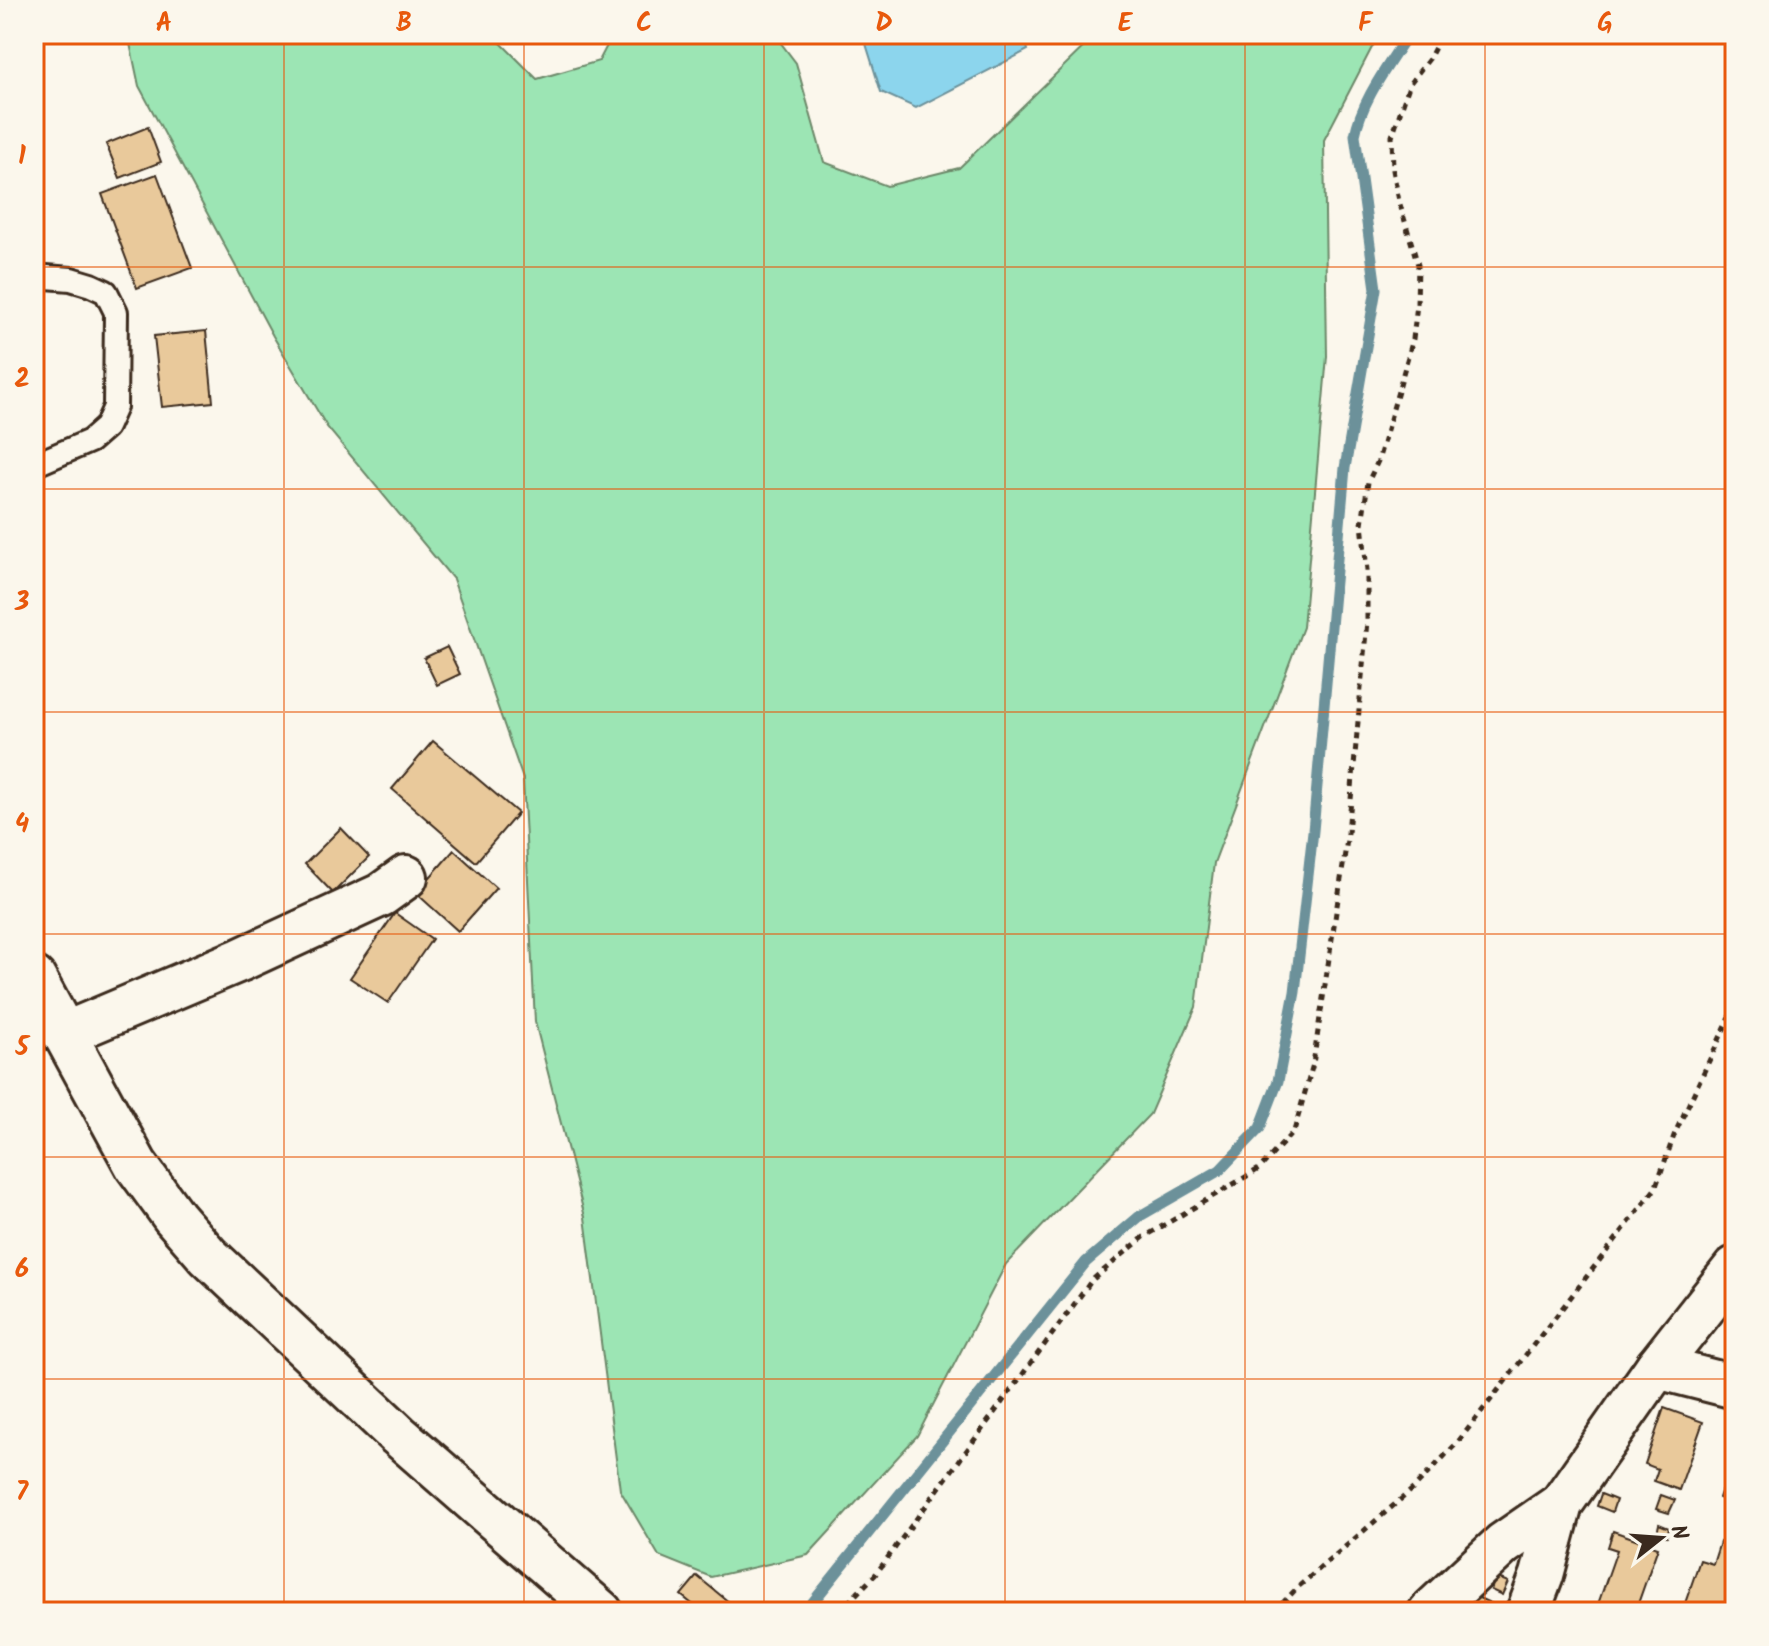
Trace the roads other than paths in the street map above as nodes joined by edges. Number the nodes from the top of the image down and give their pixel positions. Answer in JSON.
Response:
{"nodes":[{"id":1,"x":34,"y":276,"type":"edge"},
{"id":2,"x":34,"y":465,"type":"edge"},
{"id":3,"x":406,"y":877,"type":"dead end"},
{"id":4,"x":34,"y":978,"type":"edge"},
{"id":5,"x":64,"y":1034,"type":"junction"},
{"id":6,"x":1735,"y":1268,"type":"edge"},
{"id":7,"x":1657,"y":1367,"type":"junction"},
{"id":8,"x":1735,"y":1387,"type":"edge"},
{"id":9,"x":1561,"y":1504,"type":"junction"},
{"id":10,"x":601,"y":1612,"type":"edge"},
{"id":11,"x":1430,"y":1612,"type":"edge"},
{"id":12,"x":1528,"y":1612,"type":"edge"}],
"edges":[{"from":1,"to":2,"type":"lane"},
{"from":3,"to":5,"type":"street"},
{"from":4,"to":5,"type":"street"},
{"from":5,"to":10,"type":"street"},
{"from":6,"to":7,"type":"street"},
{"from":7,"to":8,"type":"street"},
{"from":7,"to":9,"type":"street"},
{"from":9,"to":11,"type":"street"},
{"from":9,"to":12,"type":"street"}]}
